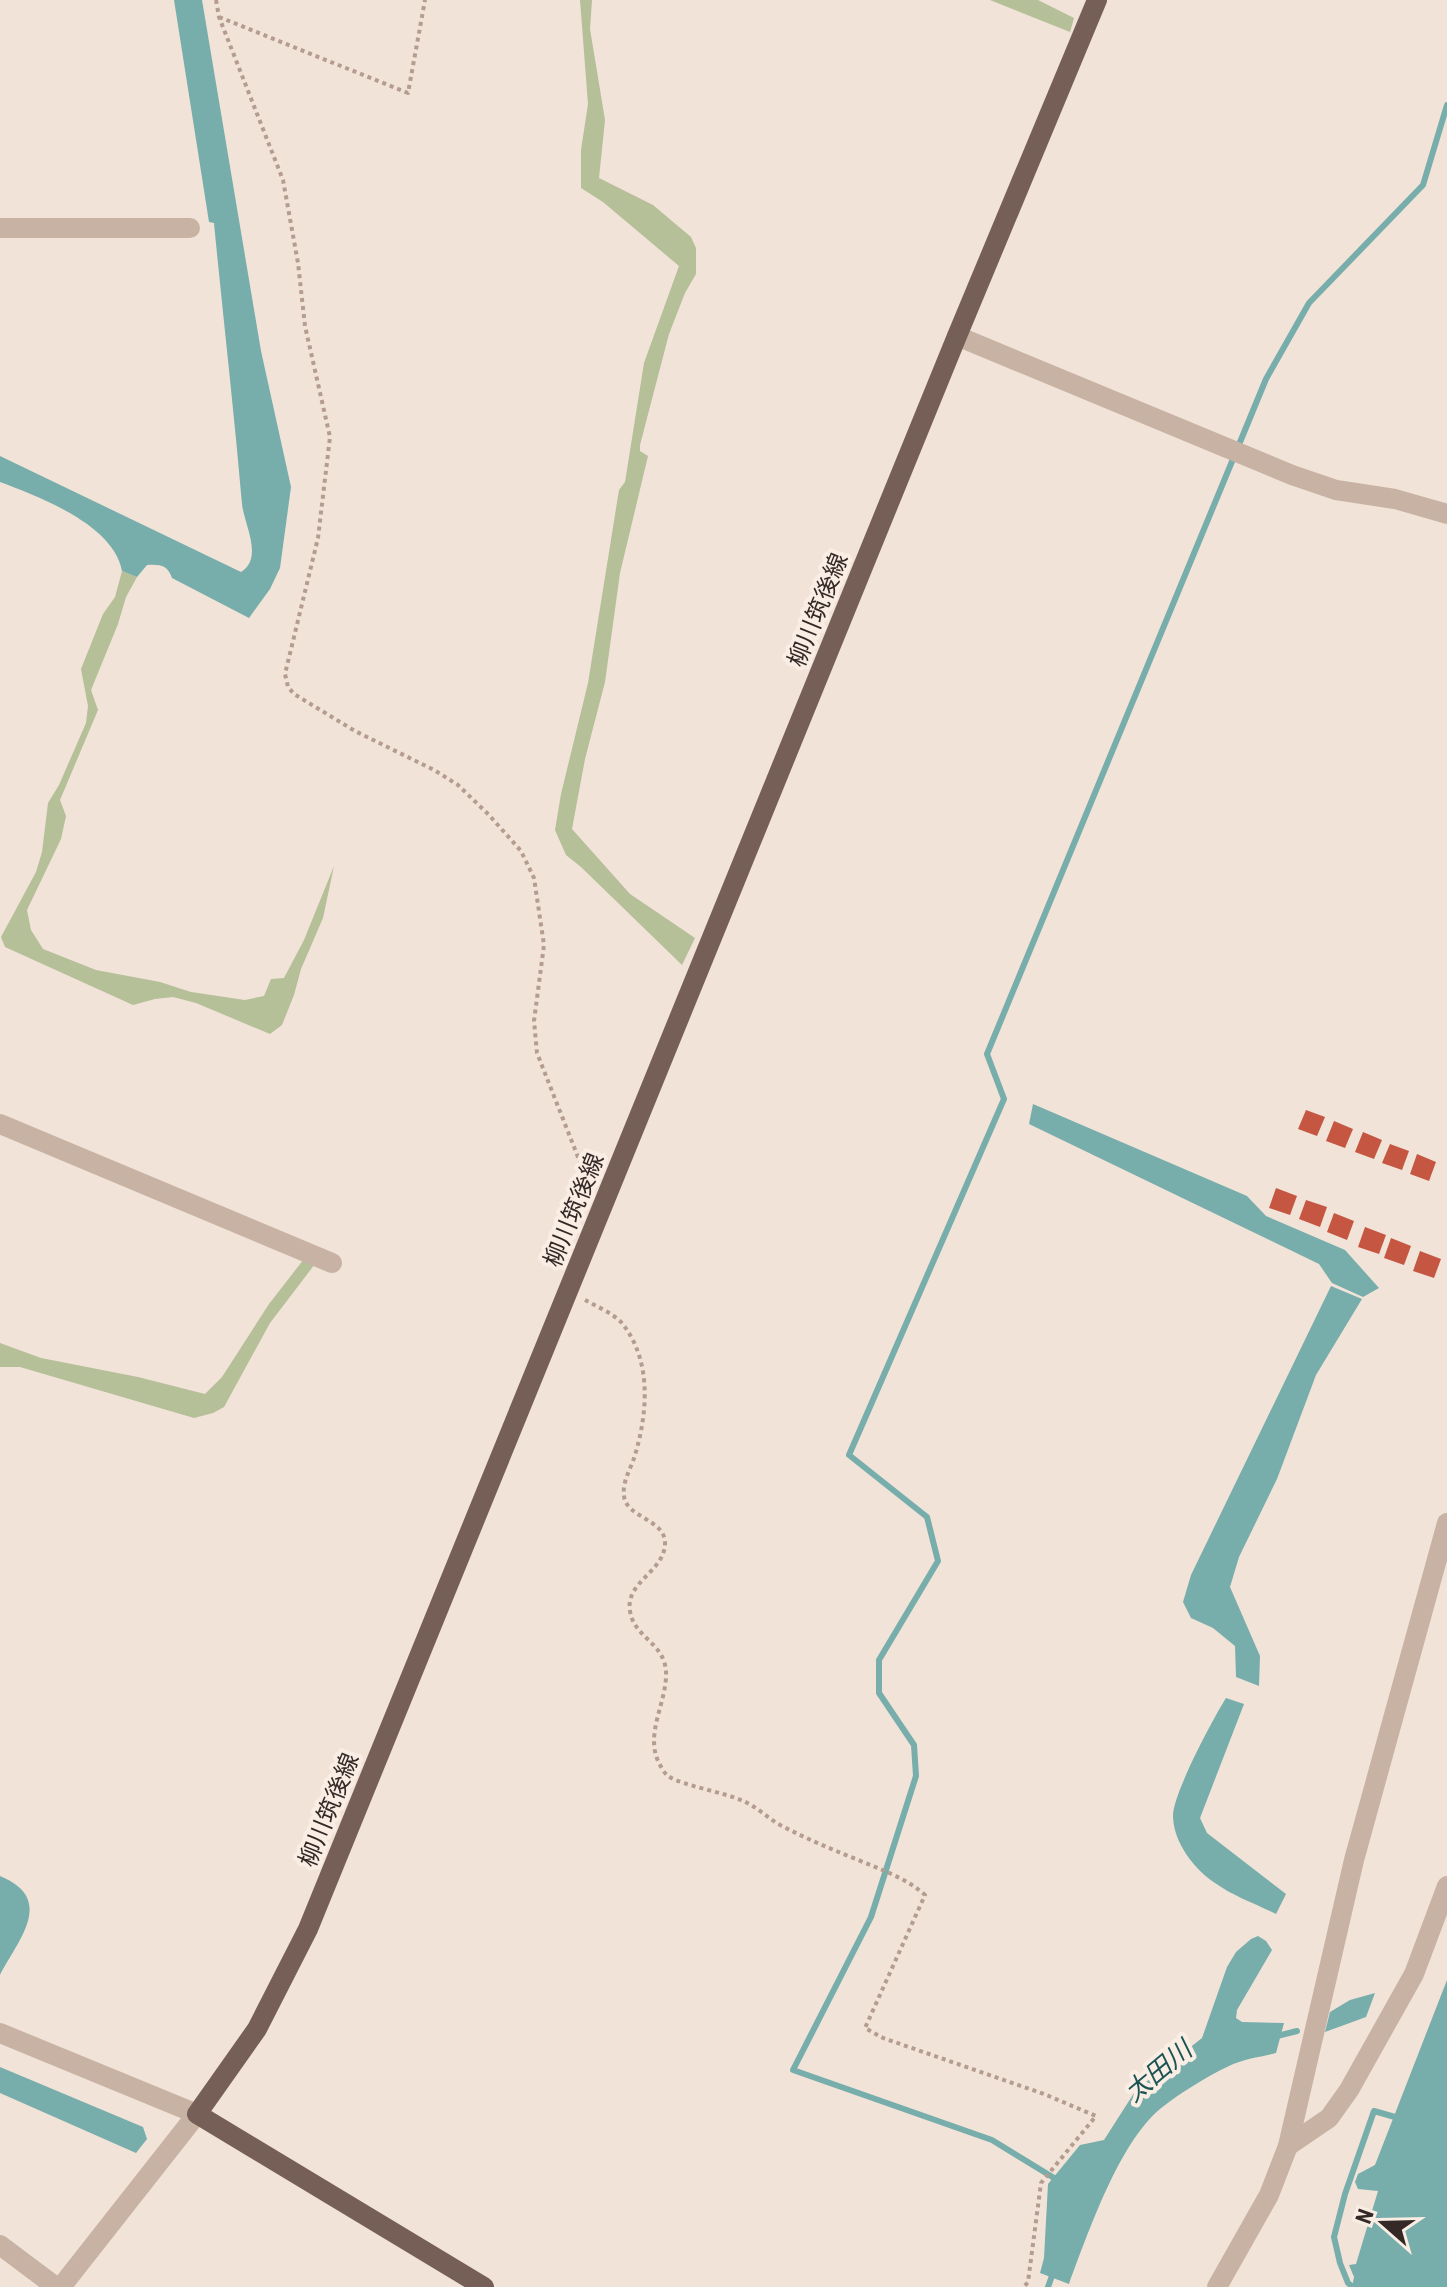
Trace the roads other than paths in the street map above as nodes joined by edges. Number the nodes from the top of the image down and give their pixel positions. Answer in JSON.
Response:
{"nodes":[{"id":1,"x":1097,"y":0,"type":"edge"},
{"id":2,"x":0,"y":228,"type":"edge"},
{"id":3,"x":190,"y":228,"type":"dead end"},
{"id":4,"x":957,"y":336,"type":"junction"},
{"id":5,"x":1447,"y":514,"type":"edge"},
{"id":6,"x":0,"y":1124,"type":"edge"},
{"id":7,"x":332,"y":1263,"type":"dead end"},
{"id":8,"x":1447,"y":1523,"type":"edge"},
{"id":9,"x":1447,"y":1886,"type":"edge"},
{"id":10,"x":0,"y":2033,"type":"edge"},
{"id":11,"x":197,"y":2114,"type":"junction"},
{"id":12,"x":1288,"y":2146,"type":"junction"},
{"id":13,"x":0,"y":2245,"type":"edge"},
{"id":14,"x":59,"y":2287,"type":"edge"},
{"id":15,"x":484,"y":2287,"type":"edge"},
{"id":16,"x":1217,"y":2287,"type":"edge"}],
"edges":[{"from":1,"to":4,"type":"main road","name":"柳川筑後線"},
{"from":2,"to":3,"type":"street"},
{"from":4,"to":5,"type":"street"},
{"from":4,"to":11,"type":"main road","name":"柳川筑後線"},
{"from":6,"to":7,"type":"street"},
{"from":8,"to":12,"type":"street"},
{"from":9,"to":12,"type":"street"},
{"from":10,"to":11,"type":"street"},
{"from":11,"to":14,"type":"street"},
{"from":11,"to":15,"type":"main road"},
{"from":12,"to":16,"type":"street"},
{"from":13,"to":14,"type":"street"}]}
